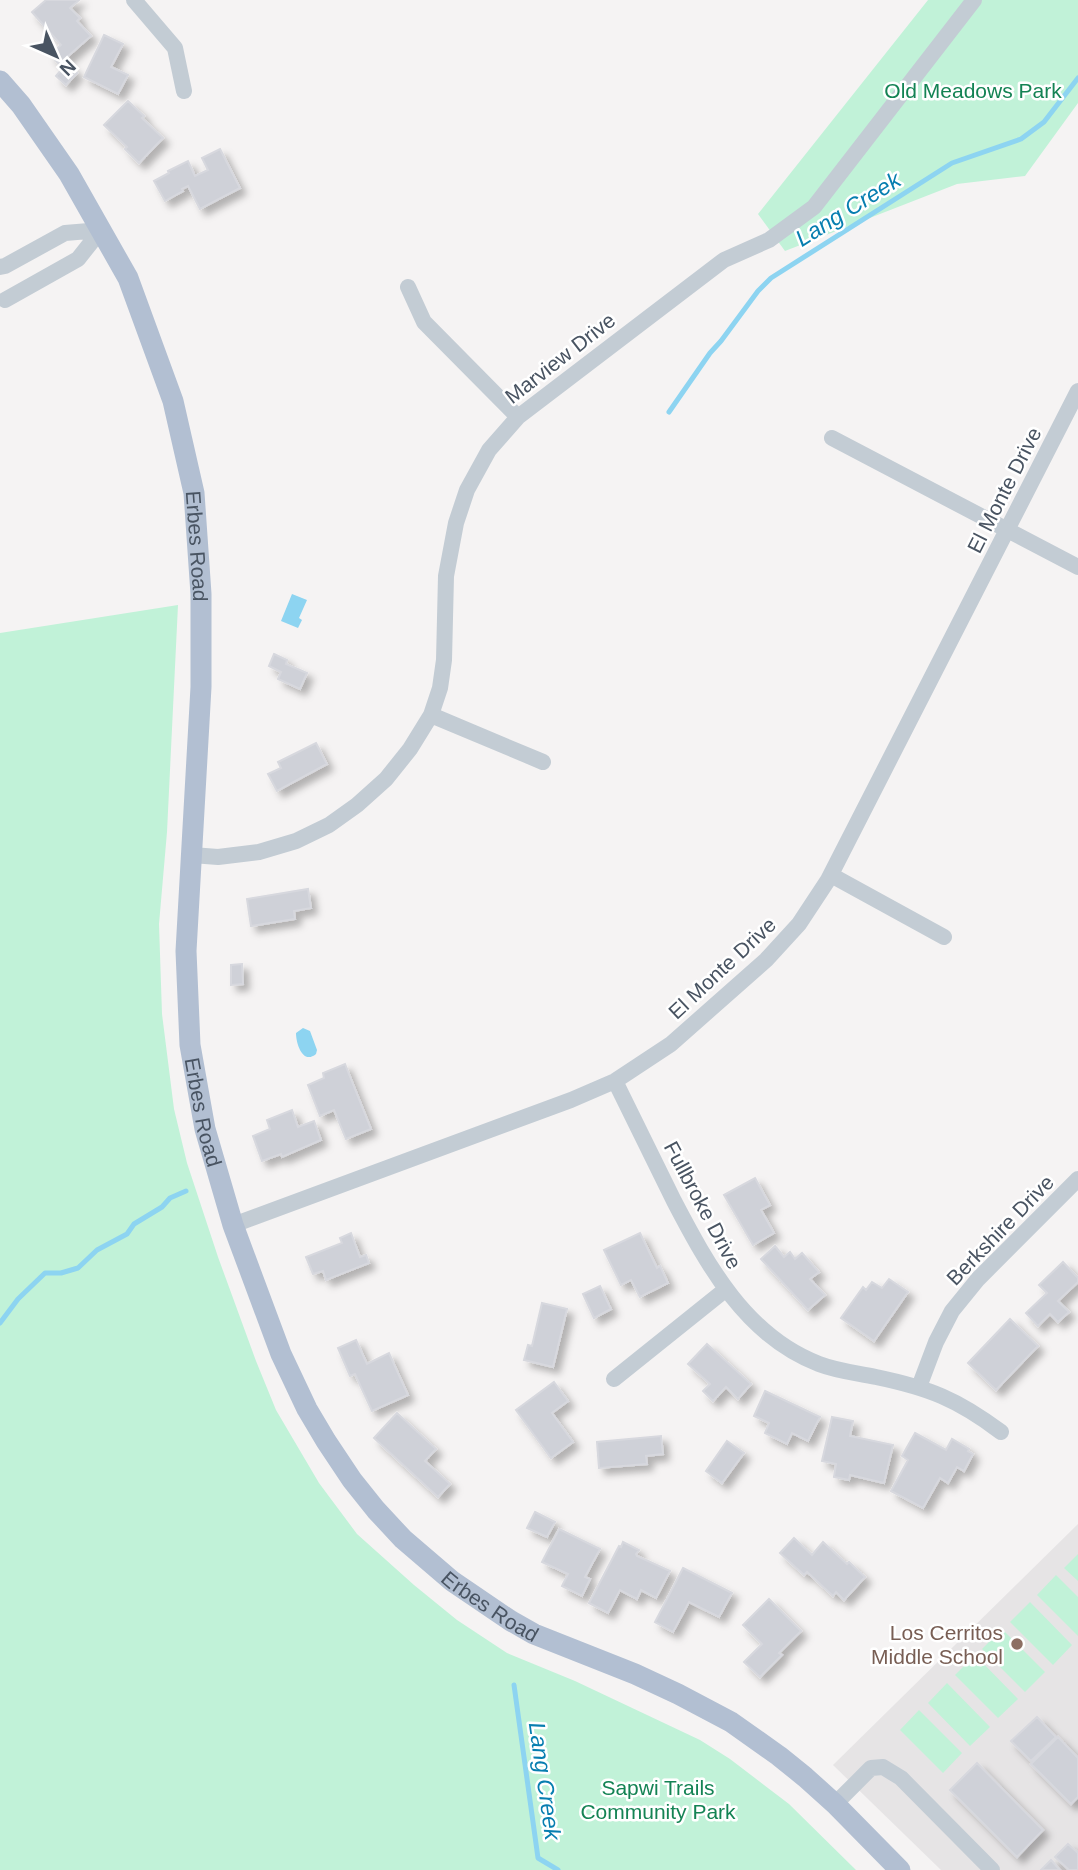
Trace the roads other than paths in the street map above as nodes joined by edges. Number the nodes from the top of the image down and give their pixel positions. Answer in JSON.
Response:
{"nodes":[{"id":1,"x":134,"y":0,"type":"edge"},
{"id":2,"x":974,"y":0,"type":"edge"},
{"id":3,"x":0,"y":81,"type":"edge"},
{"id":4,"x":184,"y":90,"type":"dead end"},
{"id":5,"x":101,"y":230,"type":"junction"},
{"id":6,"x":0,"y":267,"type":"edge"},
{"id":7,"x":408,"y":287,"type":"dead end"},
{"id":8,"x":5,"y":300,"type":"dead end"},
{"id":9,"x":1078,"y":391,"type":"edge"},
{"id":10,"x":518,"y":417,"type":"junction"},
{"id":11,"x":832,"y":438,"type":"dead end"},
{"id":12,"x":1007,"y":531,"type":"junction"},
{"id":13,"x":1078,"y":567,"type":"edge"},
{"id":14,"x":431,"y":715,"type":"junction"},
{"id":15,"x":543,"y":762,"type":"dead end"},
{"id":16,"x":192,"y":855,"type":"junction"},
{"id":17,"x":831,"y":875,"type":"junction"},
{"id":18,"x":944,"y":937,"type":"dead end"},
{"id":19,"x":615,"y":1081,"type":"junction"},
{"id":20,"x":1078,"y":1179,"type":"edge"},
{"id":21,"x":233,"y":1225,"type":"junction"},
{"id":22,"x":725,"y":1290,"type":"junction"},
{"id":23,"x":614,"y":1378,"type":"dead end"},
{"id":24,"x":919,"y":1387,"type":"junction"},
{"id":25,"x":1001,"y":1432,"type":"dead end"},
{"id":26,"x":835,"y":1804,"type":"junction"},
{"id":27,"x":900,"y":1870,"type":"edge"},
{"id":28,"x":992,"y":1870,"type":"edge"}],
"edges":[{"from":1,"to":4,"type":"street"},
{"from":2,"to":10,"type":"street","name":"Marview Drive"},
{"from":3,"to":5,"type":"main road","name":"Erbes Road"},
{"from":5,"to":6,"type":"street"},
{"from":5,"to":8,"type":"street"},
{"from":5,"to":16,"type":"main road","name":"Erbes Road"},
{"from":7,"to":10,"type":"street"},
{"from":9,"to":12,"type":"street","name":"El Monte Drive"},
{"from":10,"to":14,"type":"street","name":"Marview Drive"},
{"from":11,"to":12,"type":"street"},
{"from":12,"to":13,"type":"street"},
{"from":12,"to":17,"type":"street","name":"El Monte Drive"},
{"from":14,"to":15,"type":"street"},
{"from":14,"to":16,"type":"street","name":"Marview Drive"},
{"from":16,"to":21,"type":"main road","name":"Erbes Road"},
{"from":17,"to":18,"type":"street"},
{"from":17,"to":19,"type":"street","name":"El Monte Drive"},
{"from":19,"to":21,"type":"street","name":"El Monte Drive"},
{"from":19,"to":22,"type":"street","name":"Fullbroke Drive"},
{"from":20,"to":24,"type":"street","name":"Berkshire Drive"},
{"from":21,"to":26,"type":"main road","name":"Erbes Road"},
{"from":22,"to":23,"type":"street"},
{"from":22,"to":24,"type":"street","name":"Fullbroke Drive"},
{"from":24,"to":25,"type":"street","name":"Fullbroke Drive"},
{"from":26,"to":27,"type":"main road","name":"Erbes Road"},
{"from":26,"to":28,"type":"street"}]}
